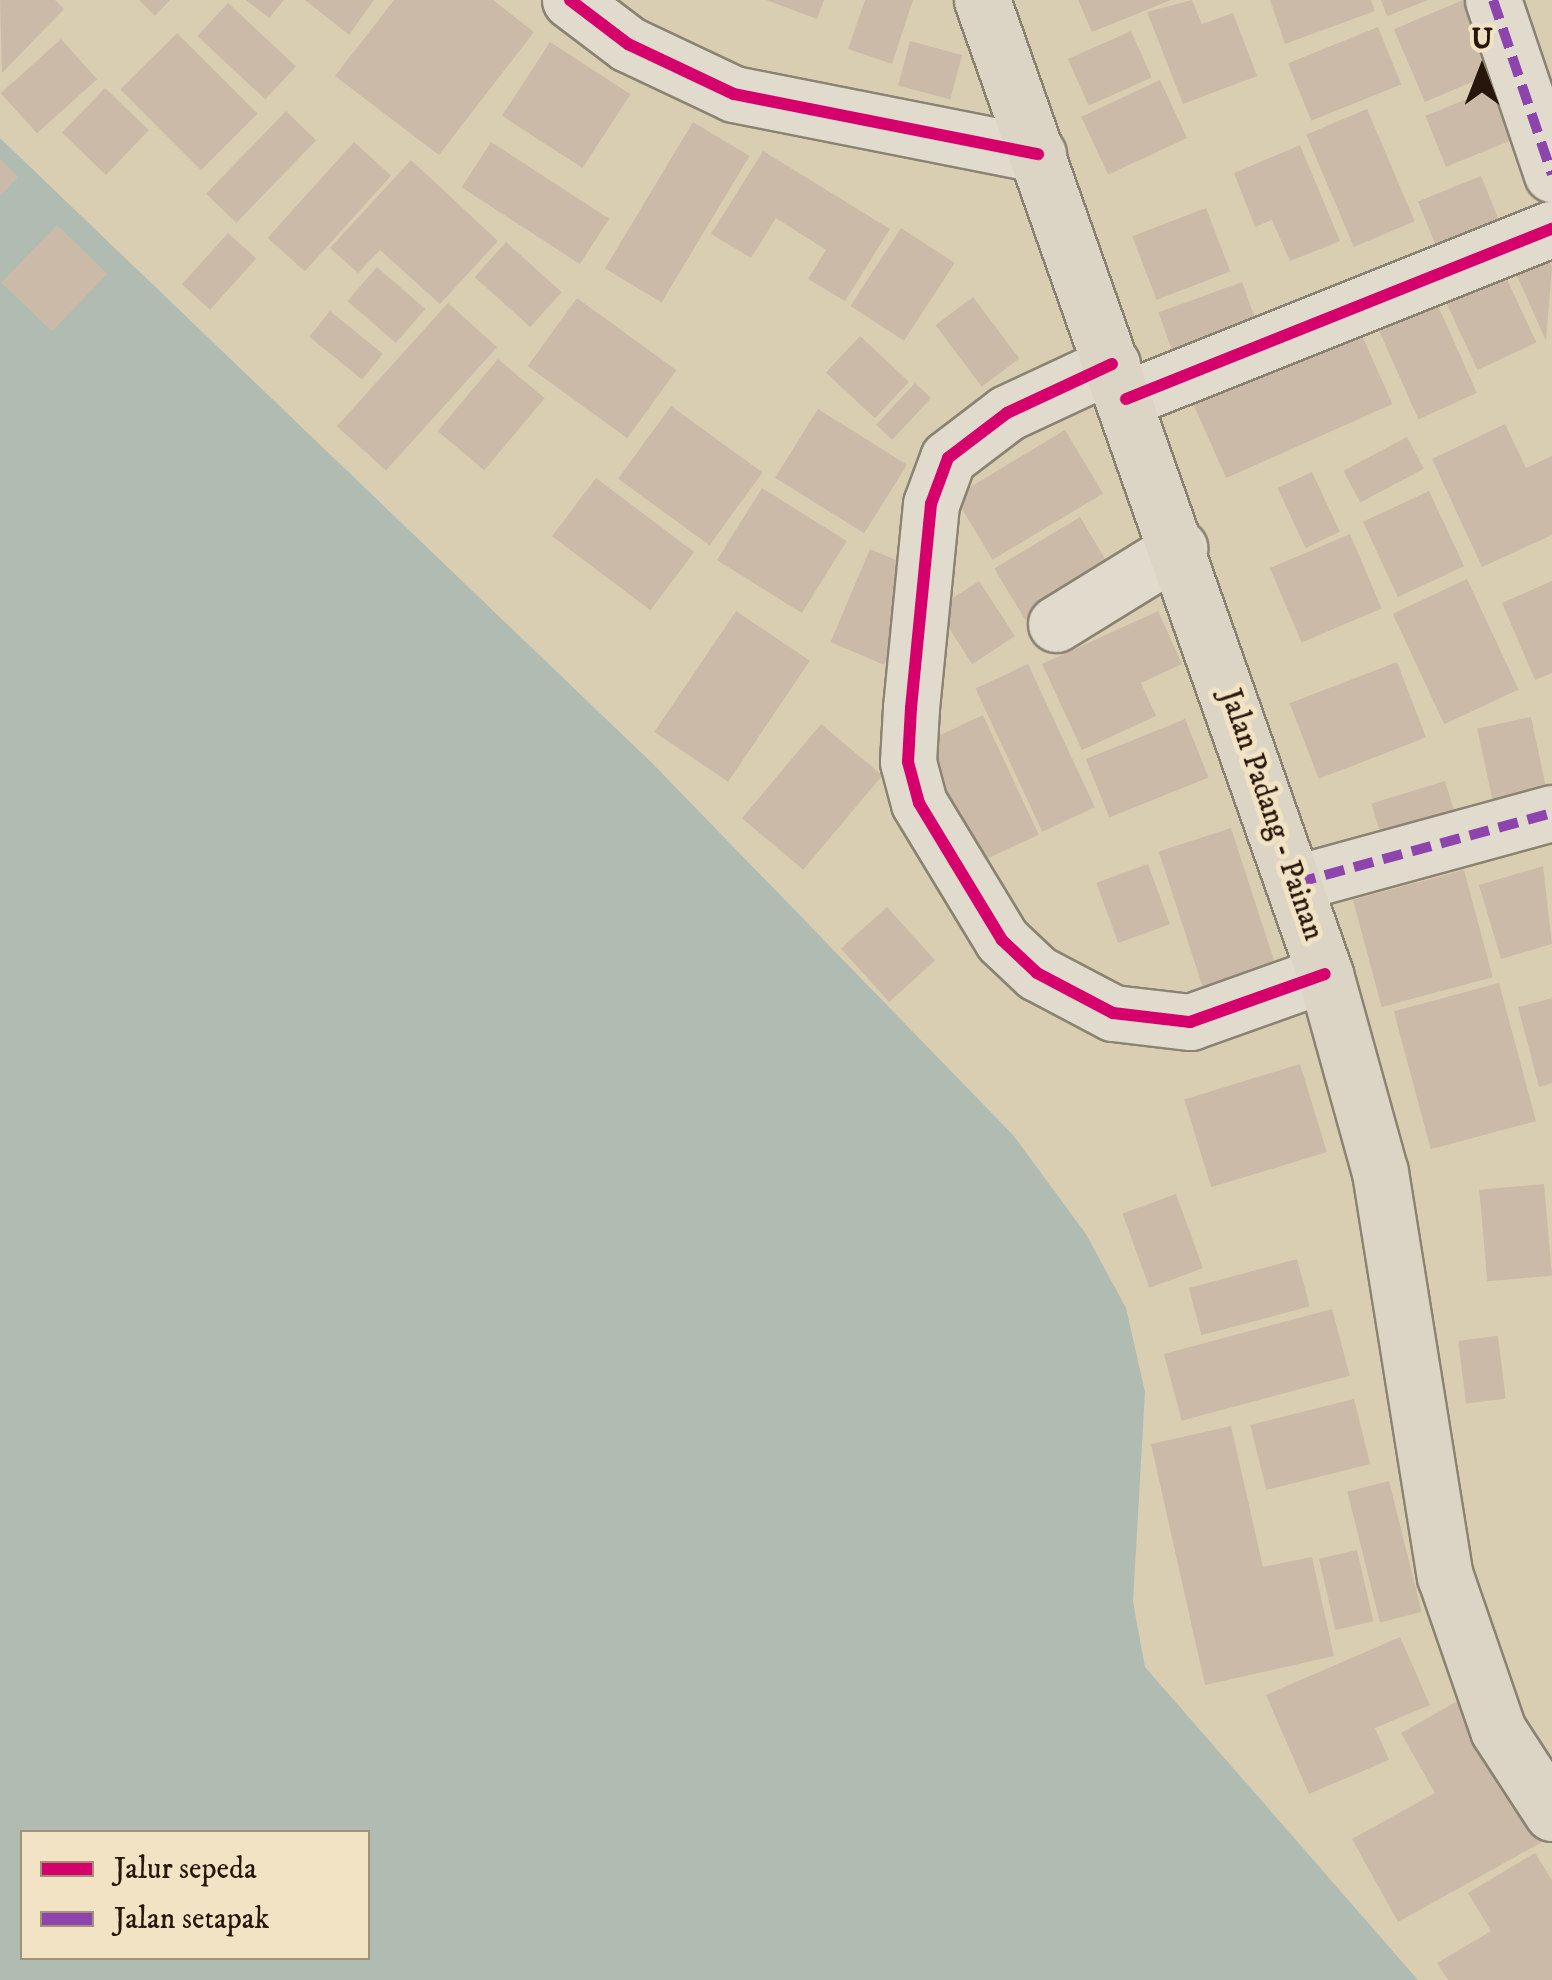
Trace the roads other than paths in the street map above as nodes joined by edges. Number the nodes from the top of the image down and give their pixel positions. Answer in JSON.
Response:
{"nodes":[{"id":1,"x":570,"y":0,"type":"edge"},
{"id":2,"x":982,"y":0,"type":"edge"},
{"id":3,"x":1493,"y":0,"type":"edge"},
{"id":4,"x":1038,"y":154,"type":"junction"},
{"id":5,"x":1552,"y":174,"type":"edge"},
{"id":6,"x":1552,"y":229,"type":"edge"},
{"id":7,"x":1119,"y":382,"type":"junction"},
{"id":8,"x":1179,"y":548,"type":"junction"},
{"id":9,"x":1056,"y":624,"type":"dead end"},
{"id":10,"x":1552,"y":813,"type":"edge"},
{"id":11,"x":1296,"y":884,"type":"junction"},
{"id":12,"x":1325,"y":974,"type":"junction"},
{"id":13,"x":1552,"y":1813,"type":"edge"}],
"edges":[{"from":1,"to":4,"type":"street"},
{"from":2,"to":4,"type":"highway","name":"Jalan Padang - Painan"},
{"from":3,"to":5,"type":"street"},
{"from":4,"to":7,"type":"highway","name":"Jalan Padang - Painan"},
{"from":6,"to":7,"type":"street"},
{"from":7,"to":8,"type":"highway","name":"Jalan Padang - Painan"},
{"from":7,"to":12,"type":"street"},
{"from":8,"to":9,"type":"street"},
{"from":8,"to":11,"type":"highway","name":"Jalan Padang - Painan"},
{"from":10,"to":11,"type":"street"},
{"from":11,"to":12,"type":"highway","name":"Jalan Padang - Painan"},
{"from":12,"to":13,"type":"highway","name":"Jalan Padang - Painan"}]}
